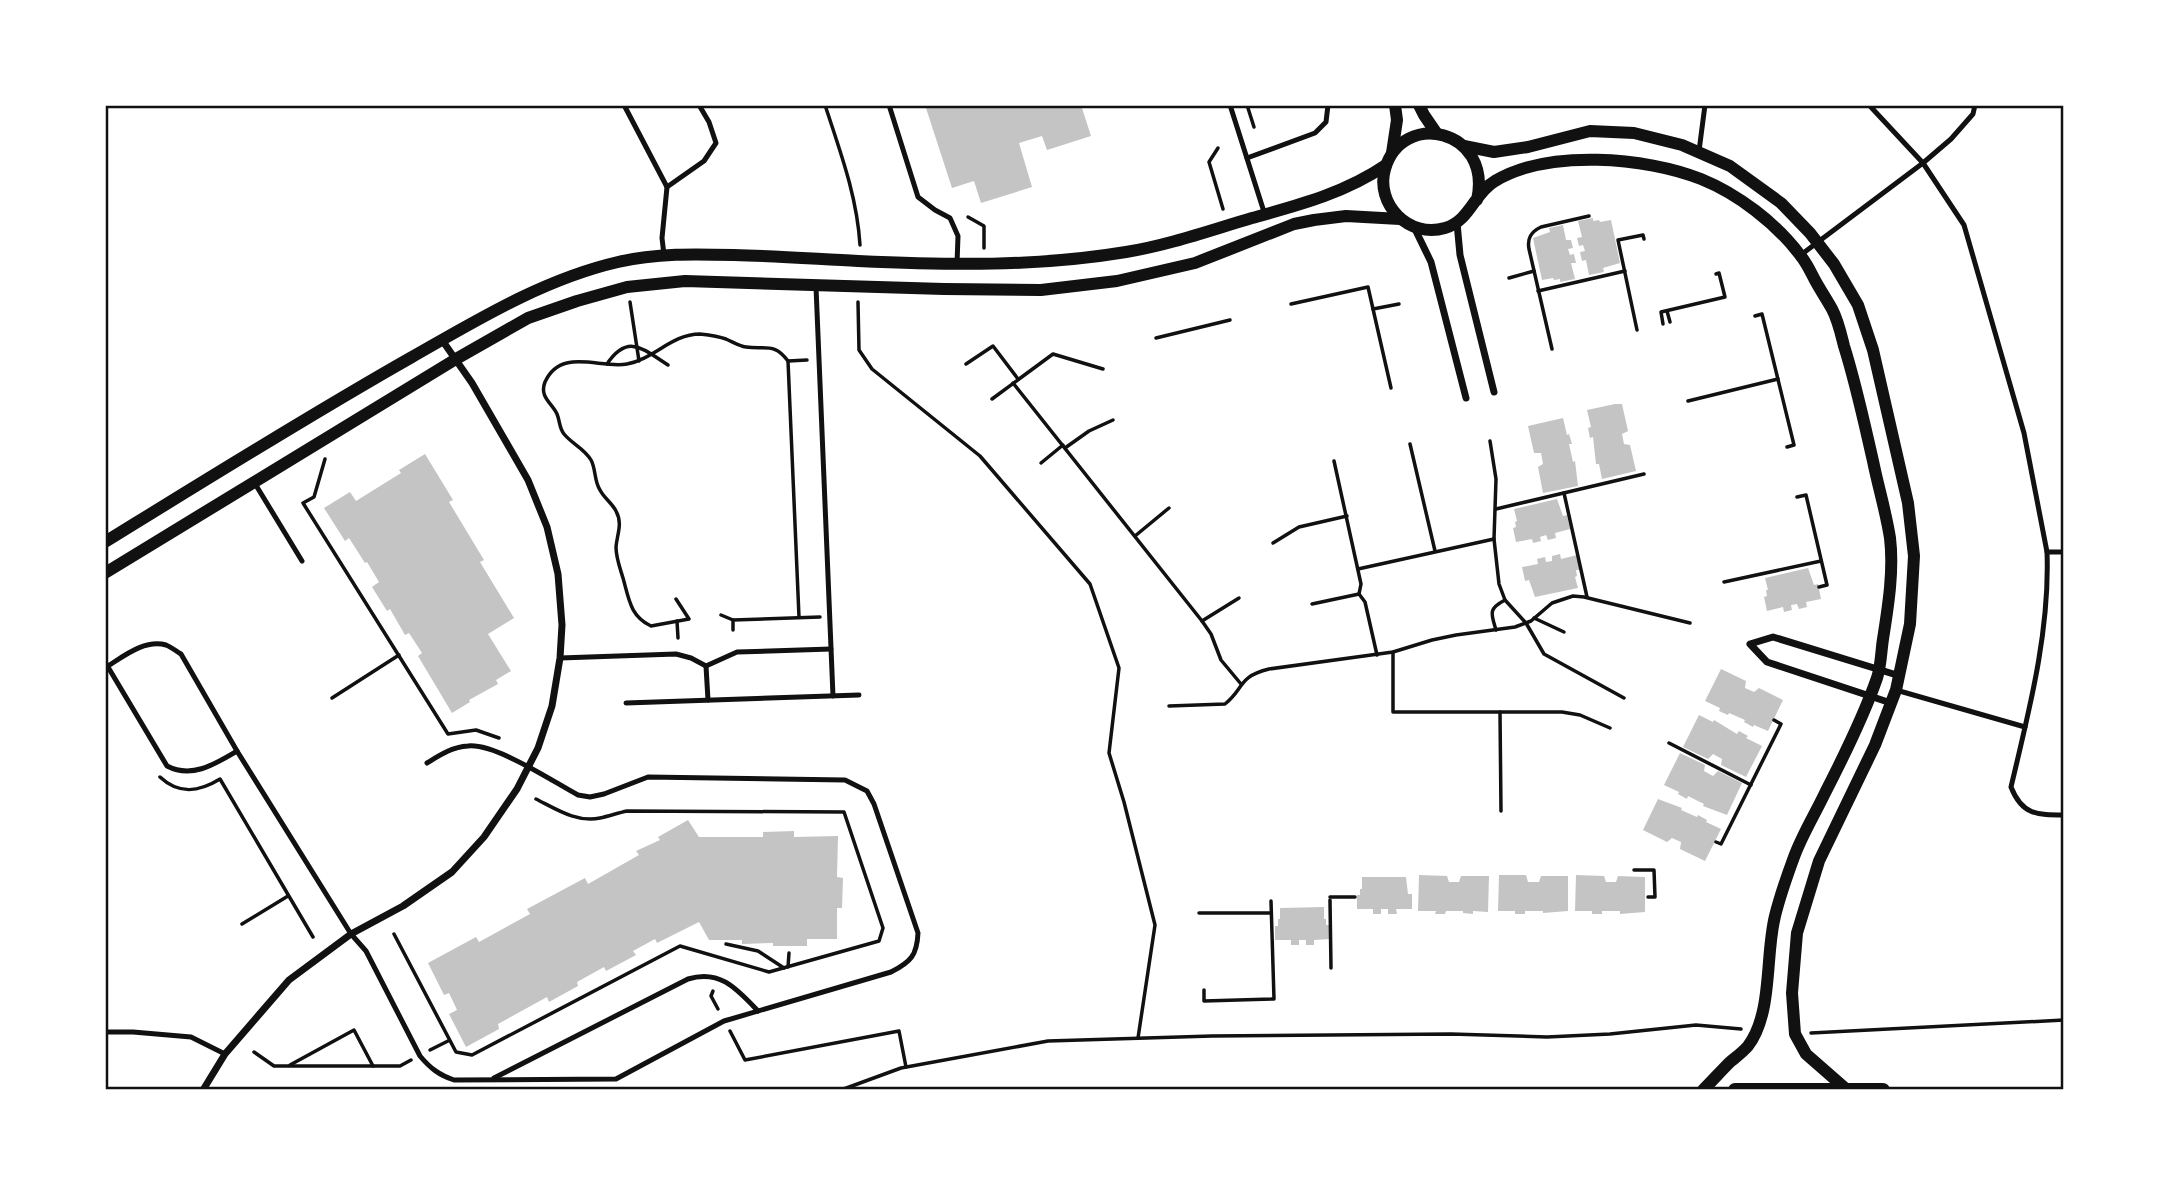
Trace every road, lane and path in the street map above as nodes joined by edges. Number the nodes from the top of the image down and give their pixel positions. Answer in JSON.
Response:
{"nodes":[{"id":1,"x":624,"y":105,"type":"edge"},
{"id":2,"x":699,"y":105,"type":"edge"},
{"id":3,"x":825,"y":105,"type":"edge"},
{"id":4,"x":889,"y":105,"type":"edge"},
{"id":5,"x":1230,"y":105,"type":"edge"},
{"id":6,"x":1247,"y":105,"type":"edge"},
{"id":7,"x":1328,"y":105,"type":"edge"},
{"id":8,"x":1395,"y":105,"type":"edge"},
{"id":9,"x":1419,"y":105,"type":"edge"},
{"id":10,"x":1704,"y":105,"type":"edge"},
{"id":11,"x":1869,"y":105,"type":"edge"},
{"id":12,"x":1975,"y":105,"type":"edge"},
{"id":13,"x":1254,"y":127,"type":"dead end"},
{"id":14,"x":1437,"y":134,"type":"junction"},
{"id":15,"x":1464,"y":146,"type":"junction"},
{"id":16,"x":1218,"y":148,"type":"dead end"},
{"id":17,"x":1699,"y":152,"type":"junction"},
{"id":18,"x":1392,"y":153,"type":"junction"},
{"id":19,"x":1247,"y":158,"type":"junction"},
{"id":20,"x":1923,"y":163,"type":"junction"},
{"id":21,"x":1386,"y":165,"type":"junction"},
{"id":22,"x":667,"y":187,"type":"junction"},
{"id":23,"x":1477,"y":200,"type":"junction"},
{"id":24,"x":1223,"y":209,"type":"dead end"},
{"id":25,"x":1265,"y":215,"type":"junction"},
{"id":26,"x":1589,"y":216,"type":"dead end"},
{"id":27,"x":968,"y":217,"type":"dead end"},
{"id":28,"x":1400,"y":219,"type":"junction"},
{"id":29,"x":1457,"y":223,"type":"junction"},
{"id":30,"x":1413,"y":227,"type":"junction"},
{"id":31,"x":1644,"y":239,"type":"dead end"},
{"id":32,"x":1817,"y":242,"type":"junction"},
{"id":33,"x":860,"y":245,"type":"dead end"},
{"id":34,"x":984,"y":250,"type":"dead end"},
{"id":35,"x":664,"y":254,"type":"junction"},
{"id":36,"x":1801,"y":255,"type":"junction"},
{"id":37,"x":957,"y":265,"type":"junction"},
{"id":38,"x":1534,"y":271,"type":"junction"},
{"id":39,"x":1625,"y":271,"type":"junction"},
{"id":40,"x":1716,"y":274,"type":"dead end"},
{"id":41,"x":1509,"y":278,"type":"dead end"},
{"id":42,"x":816,"y":284,"type":"junction"},
{"id":43,"x":1538,"y":291,"type":"junction"},
{"id":44,"x":630,"y":302,"type":"dead end"},
{"id":45,"x":858,"y":302,"type":"dead end"},
{"id":46,"x":1291,"y":304,"type":"dead end"},
{"id":47,"x":1399,"y":304,"type":"dead end"},
{"id":48,"x":1373,"y":309,"type":"junction"},
{"id":49,"x":1667,"y":311,"type":"junction"},
{"id":50,"x":1755,"y":316,"type":"dead end"},
{"id":51,"x":1230,"y":320,"type":"dead end"},
{"id":52,"x":1670,"y":322,"type":"dead end"},
{"id":53,"x":1663,"y":324,"type":"dead end"},
{"id":54,"x":1637,"y":330,"type":"dead end"},
{"id":55,"x":1156,"y":338,"type":"dead end"},
{"id":56,"x":442,"y":340,"type":"junction"},
{"id":57,"x":637,"y":346,"type":"junction"},
{"id":58,"x":1552,"y":349,"type":"dead end"},
{"id":59,"x":652,"y":355,"type":"junction"},
{"id":60,"x":456,"y":359,"type":"junction"},
{"id":61,"x":819,"y":360,"type":"junction"},
{"id":62,"x":639,"y":361,"type":"junction"},
{"id":63,"x":788,"y":361,"type":"junction"},
{"id":64,"x":607,"y":364,"type":"junction"},
{"id":65,"x":966,"y":364,"type":"dead end"},
{"id":66,"x":667,"y":365,"type":"dead end"},
{"id":67,"x":1102,"y":369,"type":"dead end"},
{"id":68,"x":1019,"y":379,"type":"junction"},
{"id":69,"x":1778,"y":379,"type":"junction"},
{"id":70,"x":1013,"y":383,"type":"junction"},
{"id":71,"x":1391,"y":388,"type":"dead end"},
{"id":72,"x":1494,"y":392,"type":"dead end"},
{"id":73,"x":1466,"y":398,"type":"dead end"},
{"id":74,"x":992,"y":399,"type":"dead end"},
{"id":75,"x":1688,"y":401,"type":"dead end"},
{"id":76,"x":1112,"y":420,"type":"dead end"},
{"id":77,"x":1490,"y":441,"type":"dead end"},
{"id":78,"x":1410,"y":444,"type":"dead end"},
{"id":79,"x":1064,"y":447,"type":"junction"},
{"id":80,"x":1787,"y":447,"type":"dead end"},
{"id":81,"x":325,"y":458,"type":"dead end"},
{"id":82,"x":1334,"y":461,"type":"dead end"},
{"id":83,"x":1041,"y":463,"type":"dead end"},
{"id":84,"x":1644,"y":474,"type":"dead end"},
{"id":85,"x":254,"y":482,"type":"junction"},
{"id":86,"x":1564,"y":493,"type":"junction"},
{"id":87,"x":1797,"y":497,"type":"dead end"},
{"id":88,"x":1169,"y":508,"type":"dead end"},
{"id":89,"x":1496,"y":509,"type":"junction"},
{"id":90,"x":1347,"y":516,"type":"junction"},
{"id":91,"x":1135,"y":536,"type":"junction"},
{"id":92,"x":1494,"y":538,"type":"junction"},
{"id":93,"x":105,"y":542,"type":"edge"},
{"id":94,"x":1273,"y":543,"type":"dead end"},
{"id":95,"x":1435,"y":551,"type":"junction"},
{"id":96,"x":2047,"y":552,"type":"junction"},
{"id":97,"x":2064,"y":552,"type":"edge"},
{"id":98,"x":302,"y":561,"type":"dead end"},
{"id":99,"x":1821,"y":561,"type":"junction"},
{"id":100,"x":1358,"y":569,"type":"junction"},
{"id":101,"x":105,"y":573,"type":"edge"},
{"id":102,"x":1724,"y":582,"type":"dead end"},
{"id":103,"x":1819,"y":587,"type":"dead end"},
{"id":104,"x":1359,"y":594,"type":"junction"},
{"id":105,"x":1239,"y":597,"type":"dead end"},
{"id":106,"x":1587,"y":597,"type":"junction"},
{"id":107,"x":676,"y":599,"type":"dead end"},
{"id":108,"x":1505,"y":600,"type":"junction"},
{"id":109,"x":1312,"y":604,"type":"dead end"},
{"id":110,"x":722,"y":615,"type":"dead end"},
{"id":111,"x":799,"y":617,"type":"junction"},
{"id":112,"x":829,"y":617,"type":"junction"},
{"id":113,"x":1534,"y":618,"type":"junction"},
{"id":114,"x":733,"y":620,"type":"junction"},
{"id":115,"x":677,"y":621,"type":"junction"},
{"id":116,"x":1202,"y":621,"type":"junction"},
{"id":117,"x":1527,"y":623,"type":"junction"},
{"id":118,"x":1690,"y":623,"type":"dead end"},
{"id":119,"x":733,"y":630,"type":"dead end"},
{"id":120,"x":1496,"y":630,"type":"junction"},
{"id":121,"x":1564,"y":632,"type":"dead end"},
{"id":122,"x":678,"y":638,"type":"dead end"},
{"id":123,"x":831,"y":649,"type":"junction"},
{"id":124,"x":1393,"y":652,"type":"junction"},
{"id":125,"x":1377,"y":655,"type":"junction"},
{"id":126,"x":399,"y":656,"type":"junction"},
{"id":127,"x":560,"y":658,"type":"junction"},
{"id":128,"x":106,"y":664,"type":"edge"},
{"id":129,"x":706,"y":666,"type":"junction"},
{"id":130,"x":1879,"y":669,"type":"junction"},
{"id":131,"x":1901,"y":676,"type":"junction"},
{"id":132,"x":1241,"y":684,"type":"junction"},
{"id":133,"x":1896,"y":690,"type":"junction"},
{"id":134,"x":859,"y":695,"type":"dead end"},
{"id":135,"x":1870,"y":695,"type":"junction"},
{"id":136,"x":833,"y":696,"type":"junction"},
{"id":137,"x":332,"y":698,"type":"dead end"},
{"id":138,"x":1624,"y":698,"type":"dead end"},
{"id":139,"x":708,"y":700,"type":"junction"},
{"id":140,"x":626,"y":703,"type":"dead end"},
{"id":141,"x":1891,"y":703,"type":"junction"},
{"id":142,"x":1169,"y":706,"type":"dead end"},
{"id":143,"x":1500,"y":712,"type":"junction"},
{"id":144,"x":1774,"y":720,"type":"dead end"},
{"id":145,"x":2025,"y":727,"type":"junction"},
{"id":146,"x":1610,"y":728,"type":"dead end"},
{"id":147,"x":506,"y":741,"type":"dead end"},
{"id":148,"x":1669,"y":743,"type":"dead end"},
{"id":149,"x":237,"y":751,"type":"junction"},
{"id":150,"x":427,"y":763,"type":"dead end"},
{"id":151,"x":528,"y":768,"type":"junction"},
{"id":152,"x":157,"y":774,"type":"dead end"},
{"id":153,"x":1751,"y":785,"type":"junction"},
{"id":154,"x":536,"y":799,"type":"dead end"},
{"id":155,"x":1502,"y":811,"type":"dead end"},
{"id":156,"x":2064,"y":815,"type":"edge"},
{"id":157,"x":1716,"y":842,"type":"dead end"},
{"id":158,"x":1634,"y":870,"type":"dead end"},
{"id":159,"x":288,"y":897,"type":"junction"},
{"id":160,"x":1354,"y":897,"type":"dead end"},
{"id":161,"x":1648,"y":897,"type":"dead end"},
{"id":162,"x":1271,"y":901,"type":"dead end"},
{"id":163,"x":1199,"y":913,"type":"dead end"},
{"id":164,"x":1271,"y":913,"type":"junction"},
{"id":165,"x":243,"y":924,"type":"dead end"},
{"id":166,"x":351,"y":934,"type":"junction"},
{"id":167,"x":394,"y":934,"type":"dead end"},
{"id":168,"x":313,"y":937,"type":"dead end"},
{"id":169,"x":726,"y":944,"type":"dead end"},
{"id":170,"x":789,"y":953,"type":"dead end"},
{"id":171,"x":723,"y":959,"type":"junction"},
{"id":172,"x":786,"y":967,"type":"junction"},
{"id":173,"x":1331,"y":968,"type":"dead end"},
{"id":174,"x":717,"y":978,"type":"junction"},
{"id":175,"x":1204,"y":990,"type":"dead end"},
{"id":176,"x":758,"y":1011,"type":"junction"},
{"id":177,"x":2064,"y":1020,"type":"edge"},
{"id":178,"x":724,"y":1021,"type":"junction"},
{"id":179,"x":1745,"y":1030,"type":"dead end"},
{"id":180,"x":105,"y":1032,"type":"edge"},
{"id":181,"x":1810,"y":1033,"type":"dead end"},
{"id":182,"x":1138,"y":1038,"type":"junction"},
{"id":183,"x":449,"y":1040,"type":"junction"},
{"id":184,"x":254,"y":1052,"type":"dead end"},
{"id":185,"x":225,"y":1054,"type":"junction"},
{"id":186,"x":420,"y":1056,"type":"junction"},
{"id":187,"x":288,"y":1066,"type":"junction"},
{"id":188,"x":373,"y":1066,"type":"junction"},
{"id":189,"x":906,"y":1067,"type":"junction"},
{"id":190,"x":491,"y":1079,"type":"junction"},
{"id":191,"x":1846,"y":1089,"type":"edge"},
{"id":192,"x":203,"y":1090,"type":"edge"},
{"id":193,"x":841,"y":1090,"type":"edge"},
{"id":194,"x":1703,"y":1090,"type":"edge"},
{"id":195,"x":1735,"y":1090,"type":"edge"},
{"id":196,"x":1882,"y":1090,"type":"edge"}],
"edges":[{"from":1,"to":22,"type":"lane"},
{"from":2,"to":22,"type":"lane"},
{"from":3,"to":33,"type":"path"},
{"from":4,"to":37,"type":"lane"},
{"from":5,"to":19,"type":"lane"},
{"from":6,"to":13,"type":"path"},
{"from":7,"to":19,"type":"lane"},
{"from":8,"to":18,"type":"street"},
{"from":9,"to":14,"type":"street"},
{"from":10,"to":17,"type":"lane"},
{"from":11,"to":20,"type":"lane"},
{"from":12,"to":20,"type":"lane"},
{"from":14,"to":15,"type":"street"},
{"from":14,"to":18,"type":"street"},
{"from":15,"to":17,"type":"street"},
{"from":15,"to":23,"type":"street"},
{"from":16,"to":24,"type":"path"},
{"from":17,"to":32,"type":"street"},
{"from":18,"to":21,"type":"street"},
{"from":19,"to":25,"type":"lane"},
{"from":20,"to":32,"type":"lane"},
{"from":20,"to":96,"type":"lane"},
{"from":21,"to":25,"type":"street"},
{"from":21,"to":28,"type":"street"},
{"from":22,"to":35,"type":"lane"},
{"from":23,"to":29,"type":"street"},
{"from":23,"to":36,"type":"street"},
{"from":25,"to":37,"type":"street"},
{"from":26,"to":38,"type":"path"},
{"from":27,"to":34,"type":"path"},
{"from":28,"to":30,"type":"street"},
{"from":28,"to":42,"type":"street"},
{"from":29,"to":30,"type":"street"},
{"from":29,"to":72,"type":"street"},
{"from":30,"to":73,"type":"street"},
{"from":31,"to":39,"type":"path"},
{"from":32,"to":36,"type":"lane"},
{"from":32,"to":131,"type":"street"},
{"from":35,"to":37,"type":"street"},
{"from":35,"to":56,"type":"street"},
{"from":36,"to":130,"type":"street"},
{"from":38,"to":41,"type":"path"},
{"from":38,"to":43,"type":"path"},
{"from":39,"to":43,"type":"path"},
{"from":39,"to":54,"type":"path"},
{"from":40,"to":49,"type":"path"},
{"from":42,"to":60,"type":"street"},
{"from":42,"to":61,"type":"lane"},
{"from":43,"to":58,"type":"path"},
{"from":44,"to":57,"type":"path"},
{"from":45,"to":182,"type":"path"},
{"from":46,"to":48,"type":"path"},
{"from":47,"to":48,"type":"path"},
{"from":48,"to":71,"type":"path"},
{"from":49,"to":52,"type":"path"},
{"from":49,"to":53,"type":"path"},
{"from":50,"to":69,"type":"path"},
{"from":51,"to":55,"type":"path"},
{"from":56,"to":60,"type":"street"},
{"from":56,"to":93,"type":"street"},
{"from":57,"to":59,"type":"path"},
{"from":57,"to":62,"type":"path"},
{"from":57,"to":64,"type":"path"},
{"from":59,"to":62,"type":"path"},
{"from":59,"to":63,"type":"path"},
{"from":59,"to":66,"type":"path"},
{"from":60,"to":85,"type":"street"},
{"from":60,"to":127,"type":"street"},
{"from":61,"to":63,"type":"path"},
{"from":61,"to":112,"type":"lane"},
{"from":62,"to":64,"type":"path"},
{"from":63,"to":111,"type":"path"},
{"from":64,"to":115,"type":"path"},
{"from":65,"to":68,"type":"path"},
{"from":67,"to":68,"type":"path"},
{"from":68,"to":70,"type":"path"},
{"from":69,"to":75,"type":"path"},
{"from":69,"to":80,"type":"path"},
{"from":70,"to":74,"type":"path"},
{"from":70,"to":79,"type":"path"},
{"from":76,"to":79,"type":"path"},
{"from":77,"to":89,"type":"path"},
{"from":78,"to":95,"type":"path"},
{"from":79,"to":83,"type":"path"},
{"from":79,"to":91,"type":"path"},
{"from":81,"to":126,"type":"path"},
{"from":82,"to":90,"type":"path"},
{"from":84,"to":86,"type":"path"},
{"from":85,"to":98,"type":"lane"},
{"from":85,"to":101,"type":"street"},
{"from":86,"to":89,"type":"path"},
{"from":86,"to":106,"type":"path"},
{"from":87,"to":99,"type":"path"},
{"from":88,"to":91,"type":"path"},
{"from":89,"to":92,"type":"path"},
{"from":90,"to":94,"type":"path"},
{"from":90,"to":100,"type":"path"},
{"from":91,"to":116,"type":"path"},
{"from":92,"to":95,"type":"path"},
{"from":92,"to":108,"type":"path"},
{"from":95,"to":100,"type":"path"},
{"from":96,"to":97,"type":"lane"},
{"from":96,"to":145,"type":"lane"},
{"from":99,"to":102,"type":"path"},
{"from":99,"to":103,"type":"path"},
{"from":100,"to":104,"type":"path"},
{"from":104,"to":109,"type":"path"},
{"from":104,"to":125,"type":"path"},
{"from":105,"to":116,"type":"path"},
{"from":106,"to":113,"type":"path"},
{"from":106,"to":118,"type":"path"},
{"from":107,"to":115,"type":"path"},
{"from":108,"to":117,"type":"path"},
{"from":108,"to":120,"type":"path"},
{"from":110,"to":114,"type":"path"},
{"from":111,"to":112,"type":"path"},
{"from":111,"to":114,"type":"path"},
{"from":112,"to":123,"type":"lane"},
{"from":113,"to":117,"type":"path"},
{"from":113,"to":121,"type":"path"},
{"from":114,"to":119,"type":"path"},
{"from":115,"to":122,"type":"path"},
{"from":116,"to":132,"type":"path"},
{"from":117,"to":120,"type":"path"},
{"from":117,"to":138,"type":"path"},
{"from":120,"to":124,"type":"path"},
{"from":123,"to":129,"type":"lane"},
{"from":123,"to":136,"type":"lane"},
{"from":124,"to":125,"type":"path"},
{"from":124,"to":143,"type":"path"},
{"from":125,"to":132,"type":"path"},
{"from":126,"to":137,"type":"path"},
{"from":126,"to":147,"type":"path"},
{"from":127,"to":129,"type":"lane"},
{"from":127,"to":151,"type":"street"},
{"from":128,"to":149,"type":"lane"},
{"from":128,"to":149,"type":"lane"},
{"from":129,"to":139,"type":"lane"},
{"from":130,"to":131,"type":"street"},
{"from":130,"to":135,"type":"street"},
{"from":130,"to":135,"type":"street"},
{"from":131,"to":133,"type":"street"},
{"from":132,"to":142,"type":"path"},
{"from":133,"to":141,"type":"street"},
{"from":133,"to":145,"type":"lane"},
{"from":134,"to":136,"type":"lane"},
{"from":135,"to":141,"type":"street"},
{"from":135,"to":194,"type":"street"},
{"from":136,"to":139,"type":"lane"},
{"from":139,"to":140,"type":"lane"},
{"from":141,"to":191,"type":"street"},
{"from":143,"to":146,"type":"path"},
{"from":143,"to":155,"type":"path"},
{"from":144,"to":153,"type":"path"},
{"from":145,"to":156,"type":"lane"},
{"from":148,"to":153,"type":"path"},
{"from":149,"to":166,"type":"lane"},
{"from":150,"to":151,"type":"lane"},
{"from":151,"to":166,"type":"street"},
{"from":151,"to":176,"type":"lane"},
{"from":152,"to":159,"type":"path"},
{"from":153,"to":157,"type":"path"},
{"from":154,"to":172,"type":"path"},
{"from":158,"to":161,"type":"path"},
{"from":159,"to":165,"type":"path"},
{"from":159,"to":168,"type":"path"},
{"from":160,"to":173,"type":"path"},
{"from":162,"to":164,"type":"path"},
{"from":163,"to":164,"type":"path"},
{"from":164,"to":175,"type":"path"},
{"from":166,"to":185,"type":"street"},
{"from":166,"to":186,"type":"lane"},
{"from":167,"to":183,"type":"path"},
{"from":169,"to":172,"type":"path"},
{"from":170,"to":172,"type":"path"},
{"from":171,"to":172,"type":"path"},
{"from":171,"to":174,"type":"path"},
{"from":171,"to":183,"type":"path"},
{"from":174,"to":176,"type":"lane"},
{"from":174,"to":178,"type":"path"},
{"from":174,"to":190,"type":"lane"},
{"from":176,"to":178,"type":"lane"},
{"from":177,"to":181,"type":"path"},
{"from":178,"to":189,"type":"path"},
{"from":178,"to":190,"type":"lane"},
{"from":179,"to":182,"type":"path"},
{"from":180,"to":185,"type":"lane"},
{"from":182,"to":189,"type":"path"},
{"from":183,"to":186,"type":"path"},
{"from":184,"to":187,"type":"path"},
{"from":185,"to":192,"type":"street"},
{"from":186,"to":188,"type":"path"},
{"from":186,"to":190,"type":"lane"},
{"from":187,"to":188,"type":"path"},
{"from":187,"to":188,"type":"path"},
{"from":189,"to":193,"type":"path"},
{"from":191,"to":195,"type":"main road"},
{"from":191,"to":196,"type":"main road"}]}
